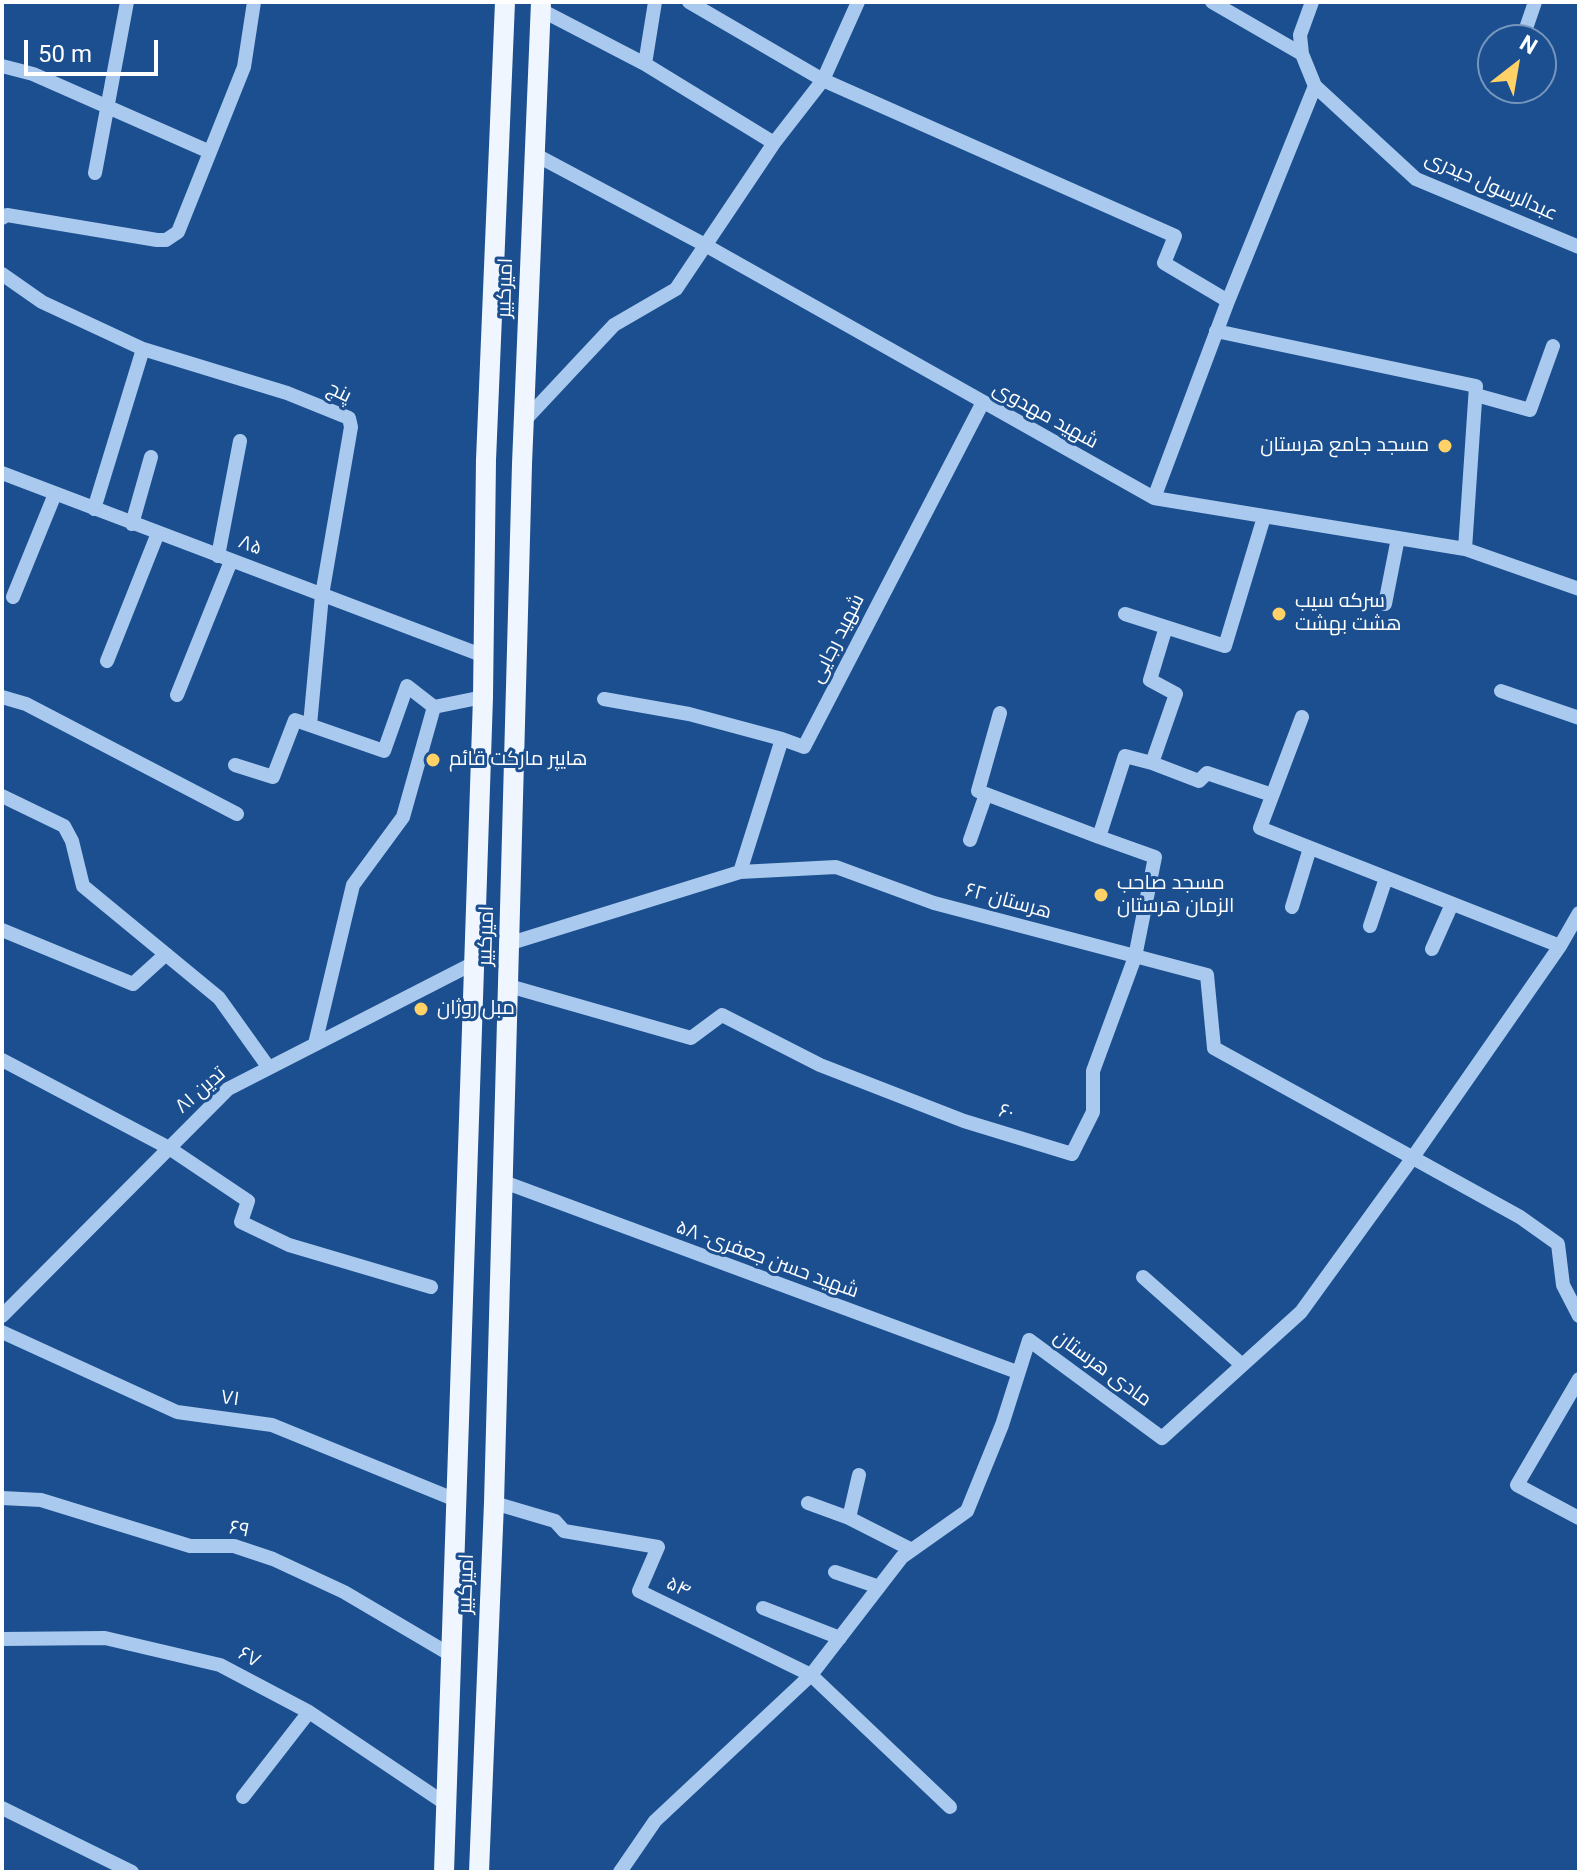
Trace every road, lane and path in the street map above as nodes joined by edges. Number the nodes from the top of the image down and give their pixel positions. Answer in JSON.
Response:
{"nodes":[{"id":1,"x":127,"y":2,"type":"edge"},
{"id":2,"x":254,"y":2,"type":"edge"},
{"id":3,"x":505,"y":2,"type":"edge"},
{"id":4,"x":655,"y":2,"type":"edge"},
{"id":5,"x":689,"y":2,"type":"edge"},
{"id":6,"x":858,"y":2,"type":"edge"},
{"id":7,"x":1212,"y":2,"type":"edge"},
{"id":8,"x":1312,"y":2,"type":"edge"},
{"id":9,"x":1535,"y":2,"type":"edge"},
{"id":10,"x":541,"y":6,"type":"edge"},
{"id":11,"x":1527,"y":24,"type":"edge"},
{"id":12,"x":1302,"y":54,"type":"junction"},
{"id":13,"x":645,"y":64,"type":"junction"},
{"id":14,"x":2,"y":66,"type":"edge"},
{"id":15,"x":823,"y":80,"type":"junction"},
{"id":16,"x":1315,"y":86,"type":"junction"},
{"id":17,"x":110,"y":107,"type":"junction"},
{"id":18,"x":774,"y":143,"type":"junction"},
{"id":19,"x":210,"y":152,"type":"junction"},
{"id":20,"x":536,"y":155,"type":"junction"},
{"id":21,"x":95,"y":173,"type":"dead end"},
{"id":22,"x":2,"y":218,"type":"edge"},
{"id":23,"x":705,"y":245,"type":"junction"},
{"id":24,"x":1579,"y":247,"type":"edge"},
{"id":25,"x":2,"y":274,"type":"edge"},
{"id":26,"x":1228,"y":301,"type":"junction"},
{"id":27,"x":1216,"y":331,"type":"junction"},
{"id":28,"x":1553,"y":346,"type":"dead end"},
{"id":29,"x":143,"y":349,"type":"junction"},
{"id":30,"x":1476,"y":395,"type":"junction"},
{"id":31,"x":982,"y":404,"type":"junction"},
{"id":32,"x":525,"y":420,"type":"junction"},
{"id":33,"x":240,"y":441,"type":"dead end"},
{"id":34,"x":151,"y":457,"type":"dead end"},
{"id":35,"x":486,"y":460,"type":"junction"},
{"id":36,"x":522,"y":464,"type":"junction"},
{"id":37,"x":2,"y":473,"type":"edge"},
{"id":38,"x":55,"y":494,"type":"junction"},
{"id":39,"x":1154,"y":498,"type":"junction"},
{"id":40,"x":486,"y":506,"type":"junction"},
{"id":41,"x":521,"y":507,"type":"junction"},
{"id":42,"x":94,"y":509,"type":"junction"},
{"id":43,"x":1264,"y":517,"type":"junction"},
{"id":44,"x":132,"y":524,"type":"junction"},
{"id":45,"x":158,"y":533,"type":"junction"},
{"id":46,"x":1398,"y":538,"type":"junction"},
{"id":47,"x":1465,"y":549,"type":"junction"},
{"id":48,"x":225,"y":558,"type":"junction"},
{"id":49,"x":1579,"y":589,"type":"edge"},
{"id":50,"x":322,"y":595,"type":"junction"},
{"id":51,"x":13,"y":597,"type":"dead end"},
{"id":52,"x":1385,"y":604,"type":"dead end"},
{"id":53,"x":1125,"y":614,"type":"dead end"},
{"id":54,"x":1166,"y":627,"type":"junction"},
{"id":55,"x":484,"y":656,"type":"junction"},
{"id":56,"x":107,"y":661,"type":"dead end"},
{"id":57,"x":1501,"y":691,"type":"dead end"},
{"id":58,"x":177,"y":695,"type":"dead end"},
{"id":59,"x":2,"y":697,"type":"edge"},
{"id":60,"x":483,"y":697,"type":"junction"},
{"id":61,"x":604,"y":699,"type":"dead end"},
{"id":62,"x":434,"y":707,"type":"junction"},
{"id":63,"x":1000,"y":713,"type":"dead end"},
{"id":64,"x":1302,"y":717,"type":"dead end"},
{"id":65,"x":1579,"y":718,"type":"edge"},
{"id":66,"x":310,"y":725,"type":"junction"},
{"id":67,"x":782,"y":739,"type":"junction"},
{"id":68,"x":1152,"y":763,"type":"junction"},
{"id":69,"x":235,"y":765,"type":"dead end"},
{"id":70,"x":986,"y":794,"type":"junction"},
{"id":71,"x":1272,"y":795,"type":"junction"},
{"id":72,"x":2,"y":796,"type":"edge"},
{"id":73,"x":237,"y":814,"type":"dead end"},
{"id":74,"x":1099,"y":837,"type":"junction"},
{"id":75,"x":970,"y":840,"type":"dead end"},
{"id":76,"x":1310,"y":848,"type":"junction"},
{"id":77,"x":740,"y":872,"type":"junction"},
{"id":78,"x":1386,"y":878,"type":"junction"},
{"id":79,"x":1452,"y":904,"type":"junction"},
{"id":80,"x":1292,"y":907,"type":"dead end"},
{"id":81,"x":1579,"y":913,"type":"edge"},
{"id":82,"x":1370,"y":926,"type":"dead end"},
{"id":83,"x":2,"y":930,"type":"edge"},
{"id":84,"x":511,"y":943,"type":"junction"},
{"id":85,"x":1560,"y":946,"type":"junction"},
{"id":86,"x":1432,"y":949,"type":"dead end"},
{"id":87,"x":166,"y":954,"type":"junction"},
{"id":88,"x":1135,"y":957,"type":"junction"},
{"id":89,"x":474,"y":963,"type":"junction"},
{"id":90,"x":509,"y":986,"type":"junction"},
{"id":91,"x":315,"y":1044,"type":"junction"},
{"id":92,"x":2,"y":1060,"type":"edge"},
{"id":93,"x":269,"y":1068,"type":"junction"},
{"id":94,"x":169,"y":1148,"type":"junction"},
{"id":95,"x":1411,"y":1160,"type":"junction"},
{"id":96,"x":504,"y":1182,"type":"junction"},
{"id":97,"x":1143,"y":1277,"type":"dead end"},
{"id":98,"x":431,"y":1287,"type":"dead end"},
{"id":99,"x":4,"y":1310,"type":"edge"},
{"id":100,"x":1579,"y":1316,"type":"edge"},
{"id":101,"x":2,"y":1332,"type":"edge"},
{"id":102,"x":1241,"y":1364,"type":"junction"},
{"id":103,"x":1017,"y":1372,"type":"junction"},
{"id":104,"x":1579,"y":1379,"type":"edge"},
{"id":105,"x":859,"y":1475,"type":"dead end"},
{"id":106,"x":2,"y":1498,"type":"edge"},
{"id":107,"x":456,"y":1500,"type":"junction"},
{"id":108,"x":494,"y":1503,"type":"junction"},
{"id":109,"x":808,"y":1503,"type":"dead end"},
{"id":110,"x":849,"y":1518,"type":"junction"},
{"id":111,"x":1579,"y":1518,"type":"edge"},
{"id":112,"x":912,"y":1550,"type":"junction"},
{"id":113,"x":835,"y":1572,"type":"dead end"},
{"id":114,"x":879,"y":1587,"type":"junction"},
{"id":115,"x":763,"y":1608,"type":"dead end"},
{"id":116,"x":840,"y":1638,"type":"junction"},
{"id":117,"x":2,"y":1639,"type":"edge"},
{"id":118,"x":451,"y":1655,"type":"junction"},
{"id":119,"x":811,"y":1675,"type":"junction"},
{"id":120,"x":309,"y":1712,"type":"junction"},
{"id":121,"x":243,"y":1797,"type":"dead end"},
{"id":122,"x":446,"y":1804,"type":"junction"},
{"id":123,"x":950,"y":1807,"type":"dead end"},
{"id":124,"x":2,"y":1808,"type":"edge"},
{"id":125,"x":132,"y":1872,"type":"edge"},
{"id":126,"x":444,"y":1872,"type":"edge"},
{"id":127,"x":479,"y":1872,"type":"edge"},
{"id":128,"x":620,"y":1872,"type":"edge"}],
"edges":[{"from":1,"to":17,"type":"street"},
{"from":2,"to":19,"type":"street"},
{"from":3,"to":35,"type":"main road","name":"امیرکبیر"},
{"from":4,"to":13,"type":"street"},
{"from":5,"to":15,"type":"street"},
{"from":6,"to":15,"type":"street"},
{"from":7,"to":12,"type":"street"},
{"from":8,"to":12,"type":"street","name":"عبدالرسول حیدری"},
{"from":9,"to":11,"type":"street"},
{"from":10,"to":13,"type":"street"},
{"from":10,"to":20,"type":"main road","name":"امیرکبیر"},
{"from":12,"to":16,"type":"street","name":"عبدالرسول حیدری"},
{"from":13,"to":18,"type":"street"},
{"from":14,"to":17,"type":"street"},
{"from":15,"to":18,"type":"street"},
{"from":15,"to":26,"type":"street"},
{"from":16,"to":24,"type":"street","name":"عبدالرسول حیدری"},
{"from":16,"to":26,"type":"street"},
{"from":17,"to":19,"type":"street"},
{"from":17,"to":21,"type":"street"},
{"from":18,"to":23,"type":"street"},
{"from":19,"to":22,"type":"street"},
{"from":20,"to":23,"type":"street","name":"شهید مهدوی"},
{"from":20,"to":32,"type":"main road","name":"امیرکبیر"},
{"from":23,"to":31,"type":"street","name":"شهید مهدوی"},
{"from":23,"to":32,"type":"street"},
{"from":25,"to":29,"type":"street"},
{"from":26,"to":27,"type":"street"},
{"from":27,"to":30,"type":"street"},
{"from":27,"to":39,"type":"street"},
{"from":28,"to":30,"type":"street"},
{"from":29,"to":42,"type":"street"},
{"from":29,"to":50,"type":"street","name":"پنج"},
{"from":30,"to":47,"type":"street"},
{"from":31,"to":39,"type":"street","name":"شهید مهدوی"},
{"from":31,"to":67,"type":"street","name":"شهید رجایی"},
{"from":32,"to":36,"type":"main road","name":"امیرکبیر"},
{"from":33,"to":48,"type":"street"},
{"from":34,"to":44,"type":"street"},
{"from":35,"to":36,"type":"main road"},
{"from":35,"to":40,"type":"main road","name":"امیرکبیر"},
{"from":36,"to":41,"type":"main road","name":"امیرکبیر"},
{"from":37,"to":38,"type":"street","name":"۸۵"},
{"from":38,"to":42,"type":"street","name":"۸۵"},
{"from":38,"to":51,"type":"street"},
{"from":39,"to":43,"type":"street","name":"شهید مهدوی"},
{"from":40,"to":41,"type":"main road"},
{"from":40,"to":55,"type":"main road","name":"امیرکبیر"},
{"from":41,"to":84,"type":"main road","name":"امیرکبیر"},
{"from":42,"to":44,"type":"street","name":"۸۵"},
{"from":43,"to":46,"type":"street","name":"شهید مهدوی"},
{"from":43,"to":54,"type":"street"},
{"from":44,"to":45,"type":"street","name":"۸۵"},
{"from":45,"to":48,"type":"street","name":"۸۵"},
{"from":45,"to":56,"type":"street"},
{"from":46,"to":47,"type":"street","name":"شهید مهدوی"},
{"from":46,"to":52,"type":"street"},
{"from":47,"to":49,"type":"street","name":"شهید مهدوی"},
{"from":48,"to":50,"type":"street","name":"۸۵"},
{"from":48,"to":58,"type":"street"},
{"from":50,"to":55,"type":"street","name":"۸۵"},
{"from":50,"to":66,"type":"street"},
{"from":53,"to":54,"type":"street"},
{"from":54,"to":68,"type":"street"},
{"from":55,"to":60,"type":"main road","name":"امیرکبیر"},
{"from":57,"to":65,"type":"street"},
{"from":59,"to":73,"type":"street"},
{"from":60,"to":62,"type":"street"},
{"from":60,"to":89,"type":"main road","name":"امیرکبیر"},
{"from":61,"to":67,"type":"street"},
{"from":62,"to":66,"type":"street"},
{"from":62,"to":91,"type":"street"},
{"from":63,"to":70,"type":"street"},
{"from":64,"to":71,"type":"street"},
{"from":66,"to":69,"type":"street"},
{"from":67,"to":77,"type":"street"},
{"from":68,"to":71,"type":"street"},
{"from":68,"to":74,"type":"street"},
{"from":70,"to":74,"type":"street"},
{"from":70,"to":75,"type":"street"},
{"from":71,"to":76,"type":"street"},
{"from":72,"to":87,"type":"street"},
{"from":74,"to":88,"type":"street","name":"۶۰"},
{"from":76,"to":78,"type":"street"},
{"from":76,"to":80,"type":"street"},
{"from":77,"to":84,"type":"street","name":"هرستان ۶۲"},
{"from":77,"to":88,"type":"street","name":"هرستان ۶۲"},
{"from":78,"to":79,"type":"street"},
{"from":78,"to":82,"type":"street"},
{"from":79,"to":85,"type":"street"},
{"from":79,"to":86,"type":"street"},
{"from":81,"to":85,"type":"street","name":"مادی هرستان"},
{"from":83,"to":87,"type":"street"},
{"from":84,"to":90,"type":"main road","name":"امیرکبیر"},
{"from":85,"to":95,"type":"street","name":"مادی هرستان"},
{"from":87,"to":93,"type":"street"},
{"from":88,"to":90,"type":"street","name":"۶۰"},
{"from":88,"to":95,"type":"street","name":"هرستان ۶۲"},
{"from":89,"to":91,"type":"street","name":"تدین ۸۱"},
{"from":89,"to":107,"type":"main road","name":"امیرکبیر"},
{"from":90,"to":96,"type":"main road","name":"امیرکبیر"},
{"from":91,"to":93,"type":"street","name":"تدین ۸۱"},
{"from":92,"to":94,"type":"street"},
{"from":93,"to":94,"type":"street","name":"تدین ۸۱"},
{"from":94,"to":98,"type":"street"},
{"from":94,"to":99,"type":"street","name":"تدین ۸۱"},
{"from":95,"to":100,"type":"street"},
{"from":95,"to":102,"type":"street","name":"مادی هرستان"},
{"from":96,"to":103,"type":"street","name":"شهید حسن جعفری- ۵۸"},
{"from":96,"to":108,"type":"main road","name":"امیرکبیر"},
{"from":97,"to":102,"type":"street"},
{"from":101,"to":107,"type":"street","name":"۷۱"},
{"from":102,"to":103,"type":"street","name":"مادی هرستان"},
{"from":103,"to":112,"type":"street","name":"مادی هرستان"},
{"from":104,"to":111,"type":"street"},
{"from":105,"to":110,"type":"street"},
{"from":106,"to":118,"type":"street","name":"۶۹"},
{"from":107,"to":118,"type":"main road","name":"امیرکبیر"},
{"from":108,"to":119,"type":"street","name":"۵۴"},
{"from":108,"to":127,"type":"main road","name":"امیرکبیر"},
{"from":109,"to":110,"type":"street"},
{"from":110,"to":112,"type":"street"},
{"from":112,"to":114,"type":"street","name":"مادی هرستان"},
{"from":113,"to":114,"type":"street"},
{"from":114,"to":116,"type":"street","name":"مادی هرستان"},
{"from":115,"to":116,"type":"street"},
{"from":116,"to":119,"type":"street","name":"مادی هرستان"},
{"from":117,"to":120,"type":"street","name":"۶۷"},
{"from":118,"to":122,"type":"main road","name":"امیرکبیر"},
{"from":119,"to":123,"type":"street"},
{"from":119,"to":128,"type":"street","name":"مادی هرستان"},
{"from":120,"to":121,"type":"street"},
{"from":120,"to":122,"type":"street","name":"۶۷"},
{"from":122,"to":126,"type":"main road","name":"امیرکبیر"},
{"from":124,"to":125,"type":"street"}]}
